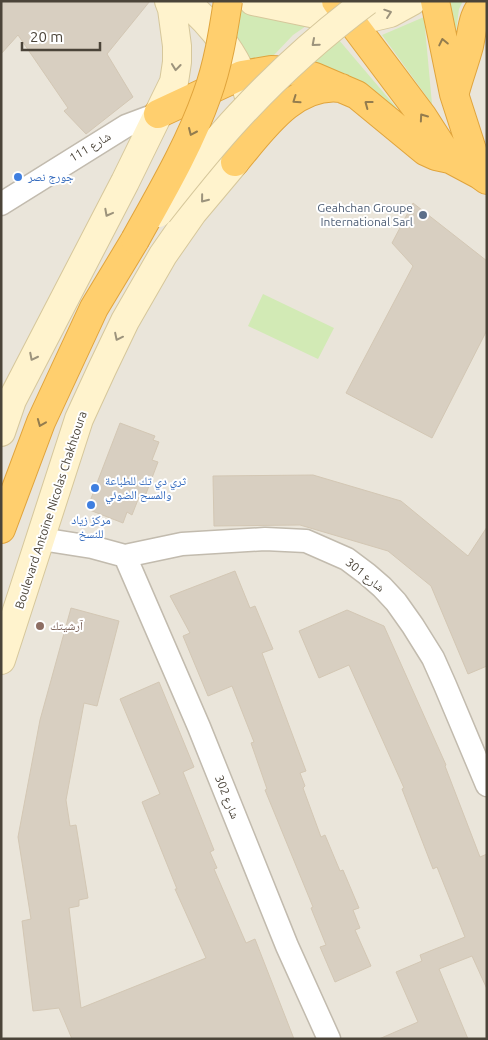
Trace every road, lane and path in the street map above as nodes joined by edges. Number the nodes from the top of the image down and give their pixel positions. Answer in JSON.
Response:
{"nodes":[{"id":1,"x":169,"y":1,"type":"edge"},
{"id":2,"x":184,"y":1,"type":"edge"},
{"id":3,"x":228,"y":1,"type":"edge"},
{"id":4,"x":254,"y":1,"type":"edge"},
{"id":5,"x":412,"y":1,"type":"edge"},
{"id":6,"x":435,"y":1,"type":"edge"},
{"id":7,"x":486,"y":1,"type":"edge"},
{"id":8,"x":350,"y":6,"type":"edge"},
{"id":9,"x":242,"y":75,"type":"junction"},
{"id":10,"x":341,"y":88,"type":"junction"},
{"id":11,"x":454,"y":94,"type":"junction"},
{"id":12,"x":158,"y":114,"type":"junction"},
{"id":13,"x":450,"y":159,"type":"junction"},
{"id":14,"x":235,"y":162,"type":"junction"},
{"id":15,"x":483,"y":178,"type":"edge"},
{"id":16,"x":1,"y":204,"type":"edge"},
{"id":17,"x":135,"y":240,"type":"junction"},
{"id":18,"x":1,"y":432,"type":"edge"},
{"id":19,"x":1,"y":529,"type":"edge"},
{"id":20,"x":41,"y":539,"type":"junction"},
{"id":21,"x":125,"y":556,"type":"junction"},
{"id":22,"x":1,"y":660,"type":"edge"},
{"id":23,"x":487,"y":785,"type":"edge"},
{"id":24,"x":329,"y":1039,"type":"edge"}],
"edges":[{"from":1,"to":12,"type":"street","one_way":true},
{"from":2,"to":9,"type":"street","name":"Boulevard Antoine Nicolas Chakhtoura"},
{"from":3,"to":17,"type":"highway","one_way":true,"bridge":true},
{"from":4,"to":8,"type":"street"},
{"from":8,"to":5,"type":"street","one_way":true},
{"from":11,"to":6,"type":"highway","one_way":true},
{"from":7,"to":11,"type":"highway"},
{"from":13,"to":8,"type":"highway","one_way":true},
{"from":8,"to":17,"type":"street","one_way":true,"bridge":true},
{"from":9,"to":10,"type":"highway"},
{"from":9,"to":12,"type":"highway"},
{"from":9,"to":14,"type":"street","name":"Boulevard Antoine Nicolas Chakhtoura"},
{"from":13,"to":10,"type":"highway","one_way":true},
{"from":10,"to":14,"type":"highway","one_way":true},
{"from":11,"to":15,"type":"highway"},
{"from":12,"to":16,"type":"street","name":"شارع 111"},
{"from":12,"to":18,"type":"street","one_way":true},
{"from":13,"to":15,"type":"highway"},
{"from":14,"to":20,"type":"street","name":"Boulevard Antoine Nicolas Chakhtoura","one_way":true},
{"from":17,"to":19,"type":"highway","one_way":true},
{"from":20,"to":21,"type":"street","name":"شارع 301"},
{"from":20,"to":22,"type":"street","name":"Boulevard Antoine Nicolas Chakhtoura"},
{"from":21,"to":23,"type":"street","name":"شارع 301"},
{"from":21,"to":24,"type":"street","name":"شارع 302"}]}
